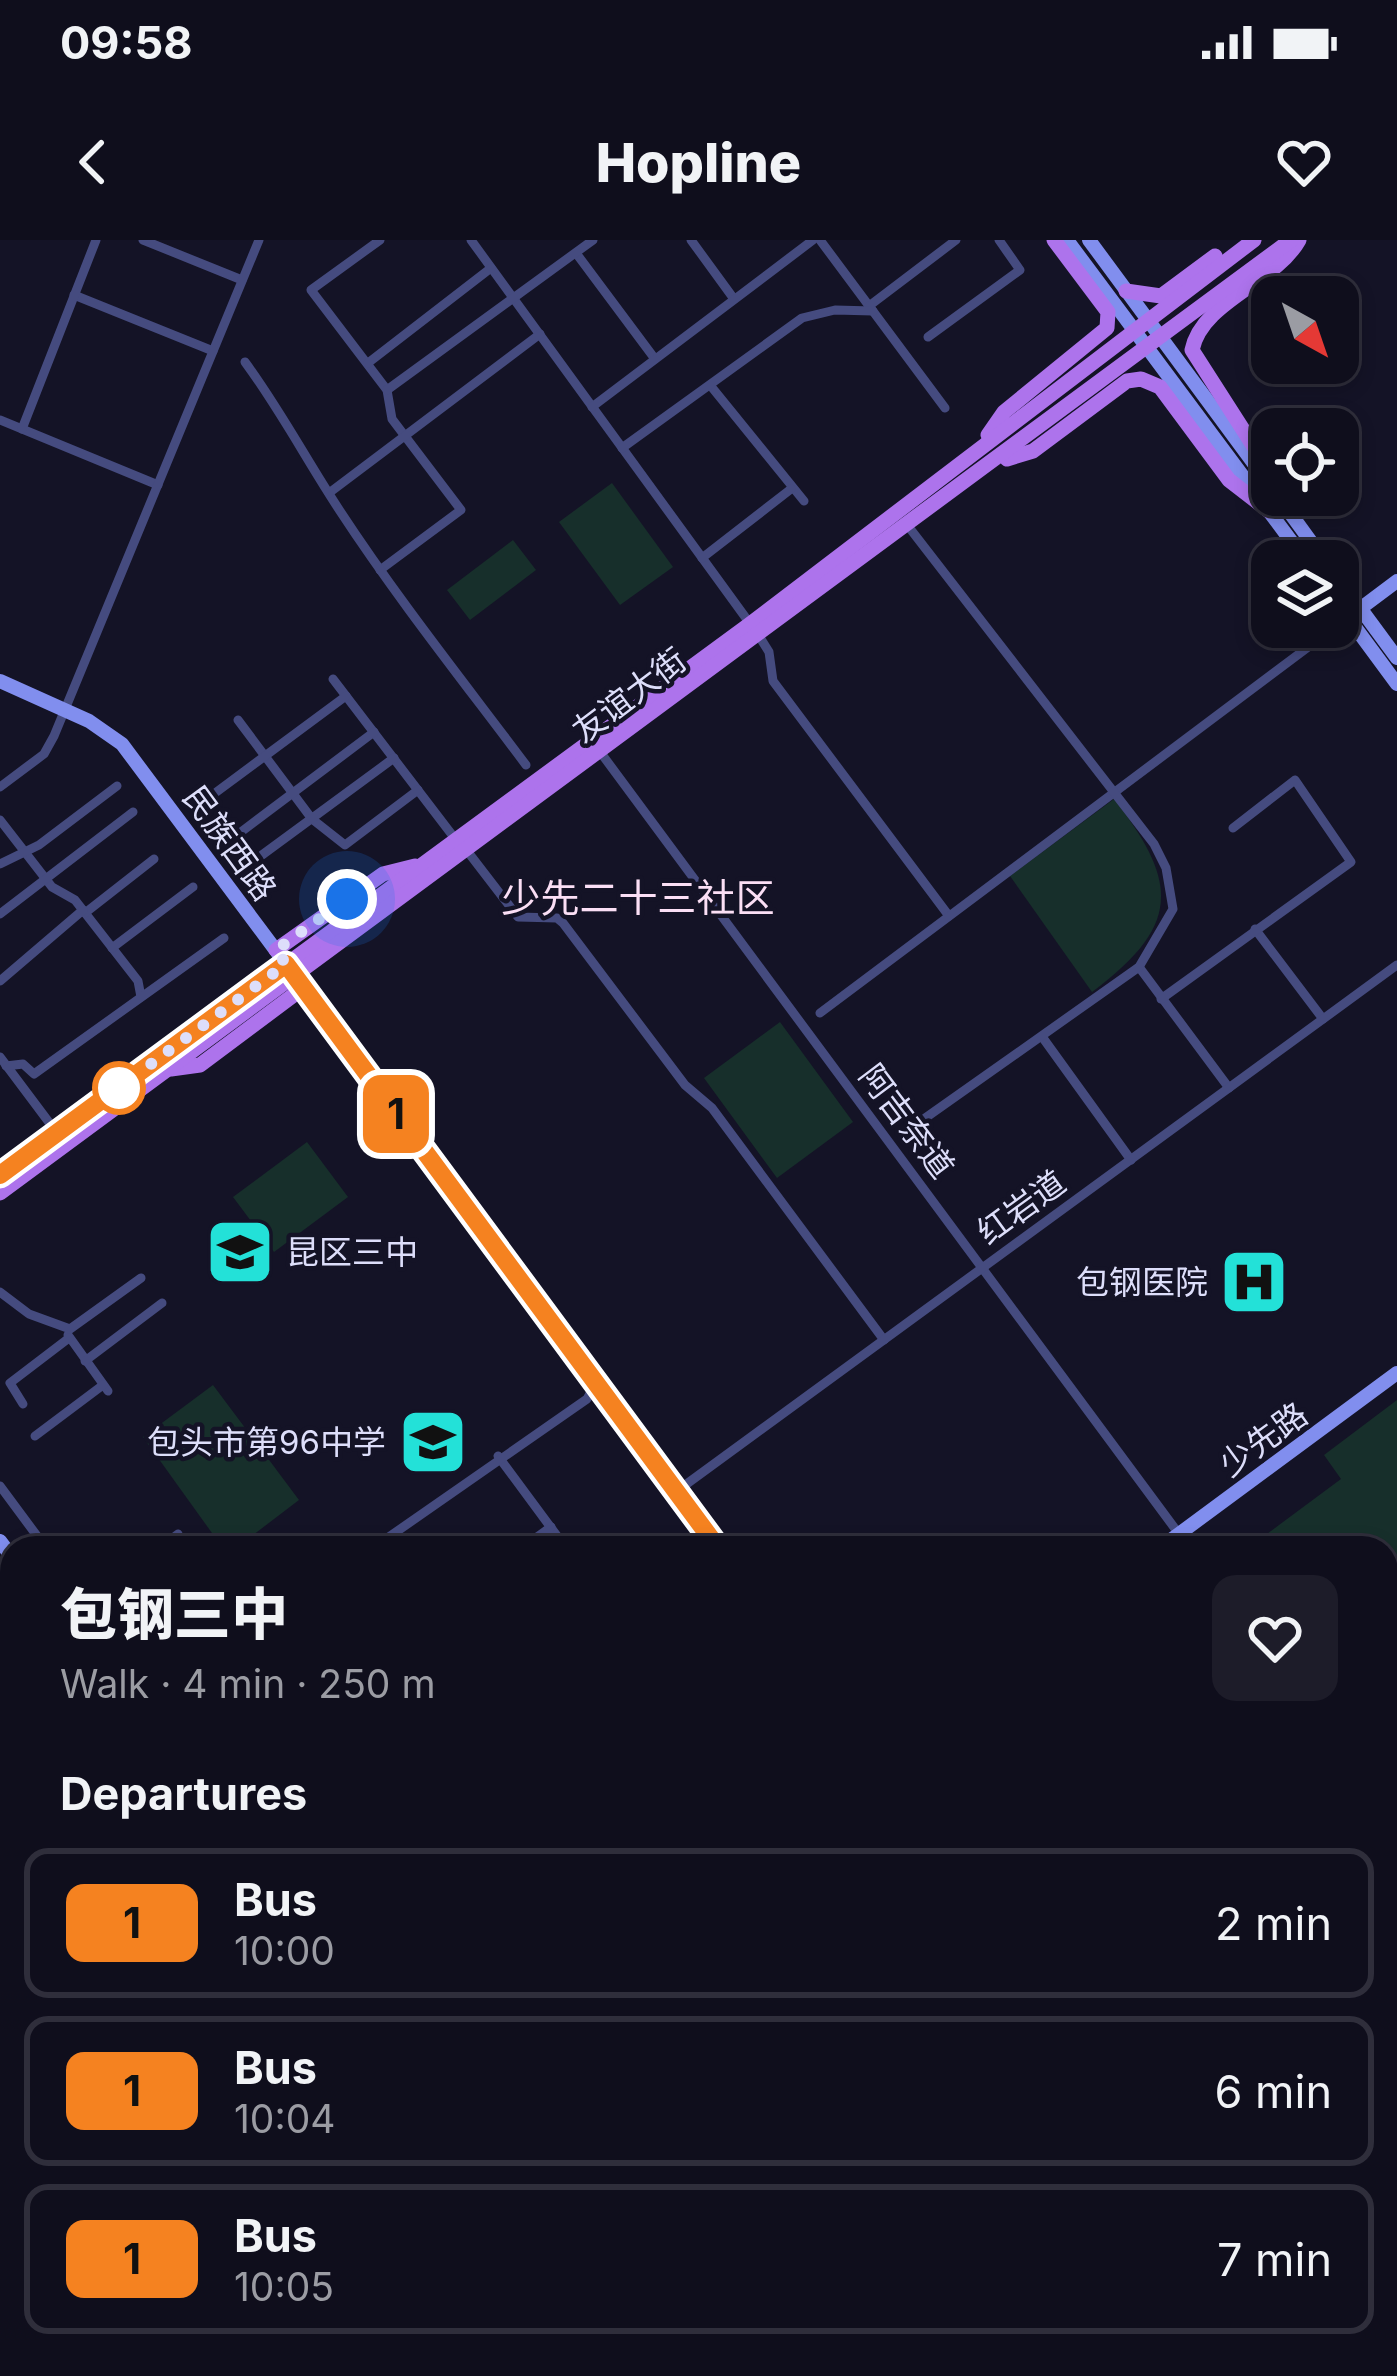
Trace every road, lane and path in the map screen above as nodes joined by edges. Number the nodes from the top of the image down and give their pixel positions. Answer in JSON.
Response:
{"nodes":[{"id":1,"x":96,"y":240,"type":"edge"},
{"id":2,"x":142,"y":240,"type":"edge"},
{"id":3,"x":259,"y":240,"type":"edge"},
{"id":4,"x":380,"y":240,"type":"edge"},
{"id":5,"x":471,"y":240,"type":"edge"},
{"id":6,"x":593,"y":240,"type":"edge"},
{"id":7,"x":691,"y":240,"type":"edge"},
{"id":8,"x":816,"y":240,"type":"edge"},
{"id":9,"x":956,"y":240,"type":"edge"},
{"id":10,"x":999,"y":240,"type":"edge"},
{"id":11,"x":1054,"y":240,"type":"edge"},
{"id":12,"x":1067,"y":240,"type":"edge"},
{"id":13,"x":1089,"y":240,"type":"edge"},
{"id":14,"x":1237,"y":240,"type":"edge"},
{"id":15,"x":1254,"y":240,"type":"edge"},
{"id":16,"x":1295,"y":240,"type":"edge"},
{"id":17,"x":941,"y":245,"type":"edge"},
{"id":18,"x":576,"y":254,"type":"junction"},
{"id":19,"x":491,"y":268,"type":"junction"},
{"id":20,"x":242,"y":280,"type":"junction"},
{"id":21,"x":1126,"y":291,"type":"junction"},
{"id":22,"x":74,"y":295,"type":"junction"},
{"id":23,"x":514,"y":299,"type":"junction"},
{"id":24,"x":734,"y":299,"type":"junction"},
{"id":25,"x":871,"y":309,"type":"junction"},
{"id":26,"x":1141,"y":325,"type":"junction"},
{"id":27,"x":540,"y":334,"type":"junction"},
{"id":28,"x":928,"y":337,"type":"dead end"},
{"id":29,"x":1153,"y":342,"type":"junction"},
{"id":30,"x":213,"y":351,"type":"junction"},
{"id":31,"x":655,"y":359,"type":"junction"},
{"id":32,"x":245,"y":362,"type":"dead end"},
{"id":33,"x":368,"y":363,"type":"junction"},
{"id":34,"x":710,"y":385,"type":"junction"},
{"id":35,"x":387,"y":390,"type":"junction"},
{"id":36,"x":592,"y":407,"type":"junction"},
{"id":37,"x":945,"y":408,"type":"dead end"},
{"id":38,"x":0,"y":420,"type":"edge"},
{"id":39,"x":22,"y":429,"type":"junction"},
{"id":40,"x":404,"y":436,"type":"junction"},
{"id":41,"x":1251,"y":442,"type":"edge"},
{"id":42,"x":980,"y":446,"type":"junction"},
{"id":43,"x":622,"y":448,"type":"junction"},
{"id":44,"x":993,"y":463,"type":"junction"},
{"id":45,"x":1251,"y":466,"type":"edge"},
{"id":46,"x":1251,"y":466,"type":"edge"},
{"id":47,"x":158,"y":485,"type":"junction"},
{"id":48,"x":1251,"y":488,"type":"edge"},
{"id":49,"x":791,"y":489,"type":"junction"},
{"id":50,"x":329,"y":493,"type":"junction"},
{"id":51,"x":804,"y":501,"type":"dead end"},
{"id":52,"x":1290,"y":516,"type":"edge"},
{"id":53,"x":908,"y":526,"type":"junction"},
{"id":54,"x":1309,"y":540,"type":"edge"},
{"id":55,"x":702,"y":559,"type":"junction"},
{"id":56,"x":380,"y":570,"type":"junction"},
{"id":57,"x":1397,"y":581,"type":"edge"},
{"id":58,"x":1359,"y":609,"type":"edge"},
{"id":59,"x":754,"y":630,"type":"junction"},
{"id":60,"x":1359,"y":630,"type":"edge"},
{"id":61,"x":1359,"y":636,"type":"edge"},
{"id":62,"x":1306,"y":648,"type":"edge"},
{"id":63,"x":1397,"y":658,"type":"edge"},
{"id":64,"x":333,"y":679,"type":"dead end"},
{"id":65,"x":0,"y":681,"type":"edge"},
{"id":66,"x":1397,"y":684,"type":"edge"},
{"id":67,"x":346,"y":696,"type":"junction"},
{"id":68,"x":65,"y":710,"type":"junction"},
{"id":69,"x":238,"y":720,"type":"dead end"},
{"id":70,"x":374,"y":732,"type":"junction"},
{"id":71,"x":596,"y":747,"type":"junction"},
{"id":72,"x":265,"y":756,"type":"junction"},
{"id":73,"x":394,"y":758,"type":"junction"},
{"id":74,"x":526,"y":765,"type":"dead end"},
{"id":75,"x":117,"y":786,"type":"dead end"},
{"id":76,"x":0,"y":787,"type":"edge"},
{"id":77,"x":418,"y":790,"type":"junction"},
{"id":78,"x":1116,"y":790,"type":"junction"},
{"id":79,"x":293,"y":793,"type":"junction"},
{"id":80,"x":207,"y":800,"type":"dead end"},
{"id":81,"x":133,"y":812,"type":"dead end"},
{"id":82,"x":312,"y":819,"type":"junction"},
{"id":83,"x":0,"y":820,"type":"edge"},
{"id":84,"x":1233,"y":828,"type":"dead end"},
{"id":85,"x":237,"y":835,"type":"dead end"},
{"id":86,"x":462,"y":846,"type":"junction"},
{"id":87,"x":21,"y":850,"type":"junction"},
{"id":88,"x":262,"y":855,"type":"dead end"},
{"id":89,"x":154,"y":859,"type":"dead end"},
{"id":90,"x":0,"y":864,"type":"edge"},
{"id":91,"x":423,"y":864,"type":"junction"},
{"id":92,"x":47,"y":882,"type":"junction"},
{"id":93,"x":193,"y":887,"type":"dead end"},
{"id":94,"x":84,"y":912,"type":"junction"},
{"id":95,"x":0,"y":914,"type":"edge"},
{"id":96,"x":949,"y":916,"type":"junction"},
{"id":97,"x":1255,"y":929,"type":"junction"},
{"id":98,"x":224,"y":938,"type":"dead end"},
{"id":99,"x":333,"y":941,"type":"junction"},
{"id":100,"x":112,"y":948,"type":"junction"},
{"id":101,"x":1397,"y":965,"type":"edge"},
{"id":102,"x":1139,"y":967,"type":"junction"},
{"id":103,"x":291,"y":970,"type":"junction"},
{"id":104,"x":0,"y":980,"type":"edge"},
{"id":105,"x":142,"y":997,"type":"junction"},
{"id":106,"x":1161,"y":999,"type":"junction"},
{"id":107,"x":246,"y":1002,"type":"junction"},
{"id":108,"x":820,"y":1012,"type":"dead end"},
{"id":109,"x":1323,"y":1019,"type":"junction"},
{"id":110,"x":1043,"y":1038,"type":"junction"},
{"id":111,"x":3,"y":1062,"type":"edge"},
{"id":112,"x":168,"y":1069,"type":"junction"},
{"id":113,"x":1228,"y":1088,"type":"junction"},
{"id":114,"x":57,"y":1133,"type":"junction"},
{"id":115,"x":904,"y":1133,"type":"dead end"},
{"id":116,"x":1131,"y":1160,"type":"junction"},
{"id":117,"x":0,"y":1175,"type":"edge"},
{"id":118,"x":0,"y":1193,"type":"edge"},
{"id":119,"x":982,"y":1268,"type":"junction"},
{"id":120,"x":141,"y":1279,"type":"dead end"},
{"id":121,"x":0,"y":1292,"type":"edge"},
{"id":122,"x":162,"y":1303,"type":"dead end"},
{"id":123,"x":68,"y":1334,"type":"junction"},
{"id":124,"x":884,"y":1340,"type":"junction"},
{"id":125,"x":86,"y":1361,"type":"junction"},
{"id":126,"x":1397,"y":1373,"type":"edge"},
{"id":127,"x":595,"y":1384,"type":"junction"},
{"id":128,"x":22,"y":1404,"type":"dead end"},
{"id":129,"x":35,"y":1436,"type":"dead end"},
{"id":130,"x":498,"y":1456,"type":"junction"},
{"id":131,"x":0,"y":1486,"type":"edge"},
{"id":132,"x":677,"y":1491,"type":"junction"},
{"id":133,"x":550,"y":1527,"type":"junction"},
{"id":134,"x":178,"y":1534,"type":"dead end"},
{"id":135,"x":1179,"y":1534,"type":"junction"},
{"id":136,"x":37,"y":1536,"type":"edge"},
{"id":137,"x":175,"y":1536,"type":"edge"},
{"id":138,"x":389,"y":1536,"type":"edge"},
{"id":139,"x":538,"y":1536,"type":"edge"},
{"id":140,"x":557,"y":1536,"type":"edge"},
{"id":141,"x":709,"y":1536,"type":"edge"},
{"id":142,"x":1176,"y":1536,"type":"edge"}],
"edges":[{"from":1,"to":22,"type":"street"},
{"from":2,"to":20,"type":"street"},
{"from":3,"to":20,"type":"street"},
{"from":4,"to":33,"type":"street"},
{"from":5,"to":19,"type":"street"},
{"from":6,"to":18,"type":"street"},
{"from":7,"to":24,"type":"street"},
{"from":8,"to":24,"type":"street"},
{"from":8,"to":25,"type":"street"},
{"from":9,"to":17,"type":"street"},
{"from":10,"to":28,"type":"street"},
{"from":11,"to":42,"type":"main road"},
{"from":12,"to":26,"type":"main road"},
{"from":13,"to":21,"type":"main road"},
{"from":14,"to":21,"type":"main road"},
{"from":15,"to":26,"type":"main road","name":"友谊大街"},
{"from":16,"to":29,"type":"main road","name":"友谊大街"},
{"from":16,"to":41,"type":"main road"},
{"from":17,"to":25,"type":"street"},
{"from":18,"to":23,"type":"street"},
{"from":18,"to":31,"type":"street"},
{"from":19,"to":23,"type":"street"},
{"from":19,"to":33,"type":"street"},
{"from":20,"to":30,"type":"street"},
{"from":21,"to":26,"type":"main road"},
{"from":22,"to":30,"type":"street"},
{"from":22,"to":39,"type":"street"},
{"from":23,"to":27,"type":"street"},
{"from":23,"to":35,"type":"street"},
{"from":24,"to":31,"type":"street"},
{"from":25,"to":34,"type":"street"},
{"from":25,"to":37,"type":"street"},
{"from":26,"to":29,"type":"main road"},
{"from":26,"to":42,"type":"main road","name":"友谊大街"},
{"from":27,"to":36,"type":"street"},
{"from":27,"to":40,"type":"street"},
{"from":29,"to":44,"type":"main road","name":"友谊大街"},
{"from":29,"to":45,"type":"main road"},
{"from":29,"to":46,"type":"main road"},
{"from":30,"to":47,"type":"street"},
{"from":31,"to":36,"type":"street"},
{"from":32,"to":50,"type":"street"},
{"from":33,"to":35,"type":"street"},
{"from":34,"to":43,"type":"street"},
{"from":34,"to":49,"type":"street"},
{"from":35,"to":40,"type":"street"},
{"from":36,"to":43,"type":"street"},
{"from":38,"to":39,"type":"street"},
{"from":39,"to":47,"type":"street"},
{"from":40,"to":50,"type":"street"},
{"from":40,"to":56,"type":"street"},
{"from":42,"to":59,"type":"main road","name":"友谊大街"},
{"from":43,"to":55,"type":"street"},
{"from":44,"to":48,"type":"main road"},
{"from":44,"to":53,"type":"main road","name":"友谊大街"},
{"from":47,"to":68,"type":"street"},
{"from":49,"to":51,"type":"street"},
{"from":49,"to":55,"type":"street"},
{"from":50,"to":56,"type":"street"},
{"from":52,"to":54,"type":"main road"},
{"from":53,"to":59,"type":"main road","name":"友谊大街"},
{"from":53,"to":78,"type":"street"},
{"from":55,"to":59,"type":"street"},
{"from":56,"to":74,"type":"street"},
{"from":57,"to":58,"type":"main road"},
{"from":59,"to":71,"type":"main road","name":"友谊大街"},
{"from":59,"to":96,"type":"street"},
{"from":60,"to":63,"type":"main road"},
{"from":61,"to":66,"type":"main road"},
{"from":62,"to":78,"type":"street"},
{"from":64,"to":67,"type":"street"},
{"from":65,"to":68,"type":"main road","name":"民族西路"},
{"from":67,"to":70,"type":"street"},
{"from":67,"to":72,"type":"street"},
{"from":68,"to":76,"type":"street"},
{"from":68,"to":103,"type":"main road","name":"民族西路"},
{"from":69,"to":72,"type":"street"},
{"from":70,"to":73,"type":"street"},
{"from":70,"to":79,"type":"street"},
{"from":71,"to":86,"type":"main road","name":"友谊大街"},
{"from":71,"to":119,"type":"street","name":"阿吉奈道"},
{"from":72,"to":79,"type":"street"},
{"from":72,"to":80,"type":"street"},
{"from":73,"to":77,"type":"street"},
{"from":73,"to":82,"type":"street"},
{"from":75,"to":87,"type":"street"},
{"from":77,"to":82,"type":"street"},
{"from":77,"to":86,"type":"street"},
{"from":78,"to":96,"type":"street"},
{"from":78,"to":102,"type":"street"},
{"from":79,"to":82,"type":"street"},
{"from":79,"to":85,"type":"street"},
{"from":81,"to":92,"type":"street"},
{"from":82,"to":88,"type":"street"},
{"from":83,"to":87,"type":"street"},
{"from":84,"to":97,"type":"street"},
{"from":86,"to":91,"type":"main road","name":"友谊大街"},
{"from":86,"to":99,"type":"main road","name":"友谊大街"},
{"from":86,"to":124,"type":"street"},
{"from":87,"to":90,"type":"street"},
{"from":87,"to":92,"type":"street"},
{"from":89,"to":94,"type":"street"},
{"from":91,"to":99,"type":"main road","name":"友谊大街"},
{"from":91,"to":103,"type":"main road"},
{"from":92,"to":94,"type":"street"},
{"from":92,"to":95,"type":"street"},
{"from":93,"to":100,"type":"street"},
{"from":94,"to":100,"type":"street"},
{"from":94,"to":104,"type":"street"},
{"from":96,"to":108,"type":"street"},
{"from":97,"to":106,"type":"street"},
{"from":97,"to":109,"type":"street"},
{"from":98,"to":105,"type":"street"},
{"from":99,"to":103,"type":"main road","name":"友谊大街"},
{"from":100,"to":105,"type":"street"},
{"from":101,"to":109,"type":"street","name":"红岩道"},
{"from":102,"to":106,"type":"street"},
{"from":102,"to":110,"type":"street"},
{"from":103,"to":107,"type":"main road","name":"友谊大街"},
{"from":103,"to":112,"type":"main road"},
{"from":103,"to":127,"type":"main road","name":"民族西路"},
{"from":105,"to":111,"type":"street"},
{"from":106,"to":113,"type":"street"},
{"from":107,"to":112,"type":"main road","name":"友谊大街"},
{"from":107,"to":114,"type":"main road","name":"友谊大街"},
{"from":109,"to":113,"type":"street","name":"红岩道"},
{"from":110,"to":115,"type":"street"},
{"from":110,"to":116,"type":"street"},
{"from":111,"to":114,"type":"street"},
{"from":112,"to":118,"type":"main road","name":"友谊大街"},
{"from":113,"to":116,"type":"street","name":"红岩道"},
{"from":114,"to":117,"type":"main road","name":"友谊大街"},
{"from":116,"to":119,"type":"street","name":"红岩道"},
{"from":119,"to":124,"type":"street","name":"红岩道"},
{"from":119,"to":135,"type":"street","name":"阿吉奈道"},
{"from":120,"to":123,"type":"street"},
{"from":121,"to":123,"type":"street"},
{"from":122,"to":125,"type":"street"},
{"from":123,"to":125,"type":"street"},
{"from":123,"to":128,"type":"street"},
{"from":124,"to":132,"type":"street","name":"红岩道"},
{"from":125,"to":129,"type":"street"},
{"from":126,"to":135,"type":"main road","name":"少先路"},
{"from":127,"to":130,"type":"street"},
{"from":127,"to":132,"type":"main road","name":"民族西路"},
{"from":130,"to":133,"type":"street"},
{"from":130,"to":138,"type":"street"},
{"from":131,"to":136,"type":"street"},
{"from":132,"to":141,"type":"main road","name":"民族西路"},
{"from":133,"to":139,"type":"street"},
{"from":133,"to":140,"type":"street"},
{"from":134,"to":137,"type":"street"},
{"from":135,"to":142,"type":"main road","name":"少先路"}]}
